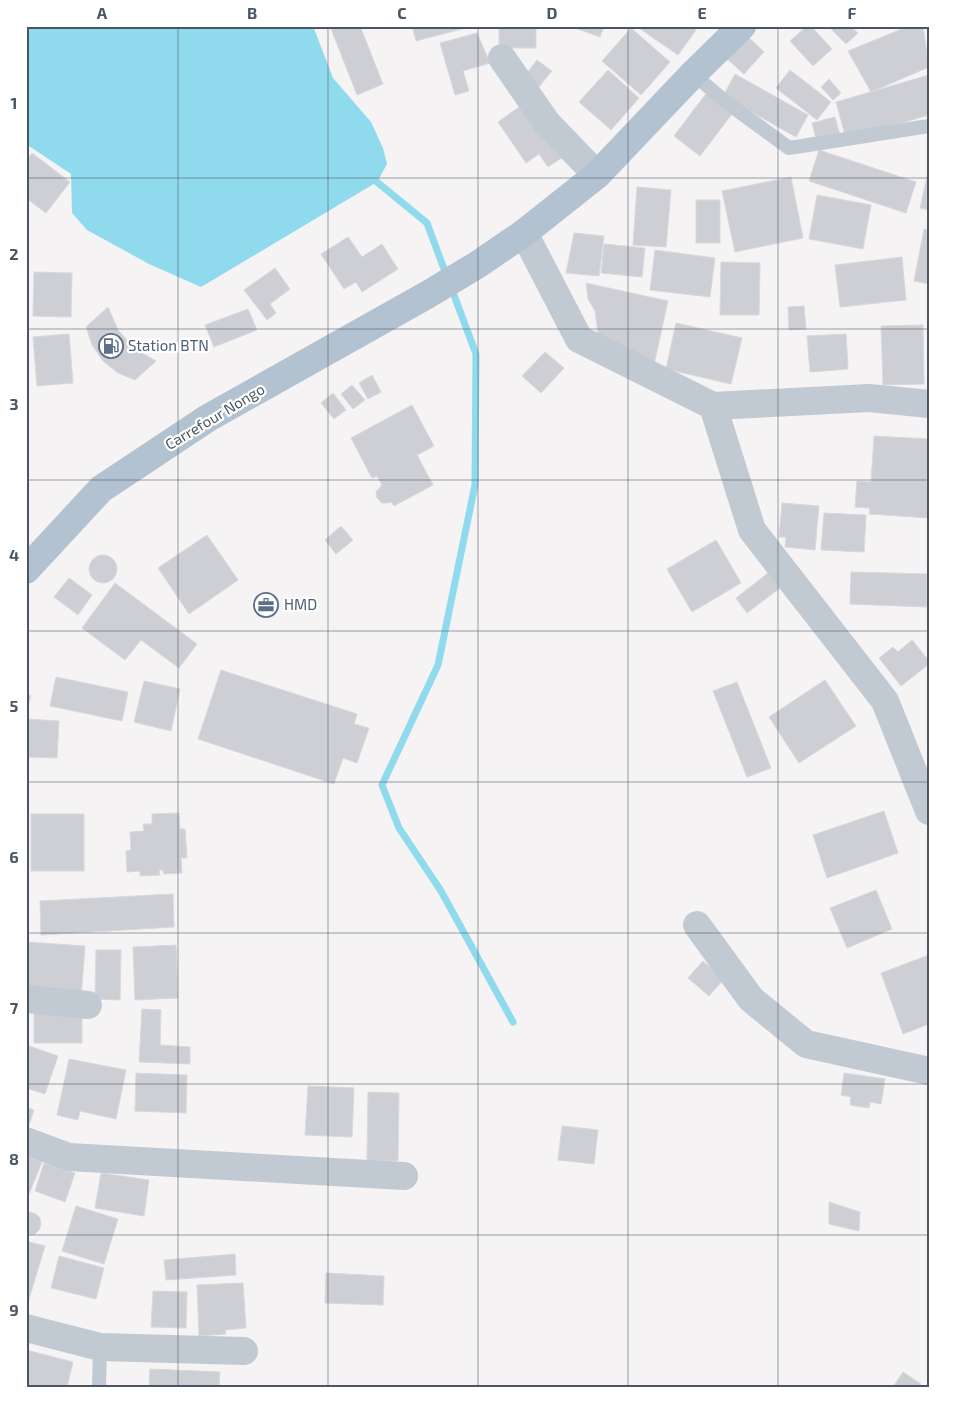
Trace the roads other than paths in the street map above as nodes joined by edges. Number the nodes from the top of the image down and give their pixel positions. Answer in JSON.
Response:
{"nodes":[{"id":1,"x":742,"y":26,"type":"edge"},
{"id":2,"x":502,"y":58,"type":"dead end"},
{"id":3,"x":693,"y":74,"type":"junction"},
{"id":4,"x":929,"y":126,"type":"edge"},
{"id":5,"x":597,"y":175,"type":"junction"},
{"id":6,"x":524,"y":233,"type":"junction"},
{"id":7,"x":929,"y":404,"type":"edge"},
{"id":8,"x":714,"y":406,"type":"junction"},
{"id":9,"x":26,"y":570,"type":"edge"},
{"id":10,"x":929,"y":811,"type":"edge"},
{"id":11,"x":697,"y":925,"type":"dead end"},
{"id":12,"x":26,"y":1000,"type":"edge"},
{"id":13,"x":88,"y":1005,"type":"dead end"},
{"id":14,"x":929,"y":1071,"type":"edge"},
{"id":15,"x":26,"y":1141,"type":"edge"},
{"id":16,"x":404,"y":1176,"type":"dead end"},
{"id":17,"x":26,"y":1328,"type":"edge"},
{"id":18,"x":100,"y":1347,"type":"junction"},
{"id":19,"x":244,"y":1352,"type":"dead end"},
{"id":20,"x":99,"y":1387,"type":"edge"}],
"edges":[{"from":1,"to":3,"type":"main road","name":"Carrefour Nongo"},
{"from":2,"to":5,"type":"street"},
{"from":3,"to":4,"type":"lane"},
{"from":3,"to":5,"type":"main road","name":"Carrefour Nongo"},
{"from":5,"to":6,"type":"main road","name":"Carrefour Nongo"},
{"from":6,"to":8,"type":"street"},
{"from":6,"to":9,"type":"main road","name":"Carrefour Nongo"},
{"from":7,"to":8,"type":"street"},
{"from":8,"to":10,"type":"street"},
{"from":11,"to":14,"type":"street"},
{"from":12,"to":13,"type":"street"},
{"from":15,"to":16,"type":"street"},
{"from":17,"to":18,"type":"street"},
{"from":18,"to":19,"type":"street"},
{"from":18,"to":20,"type":"lane"}]}
